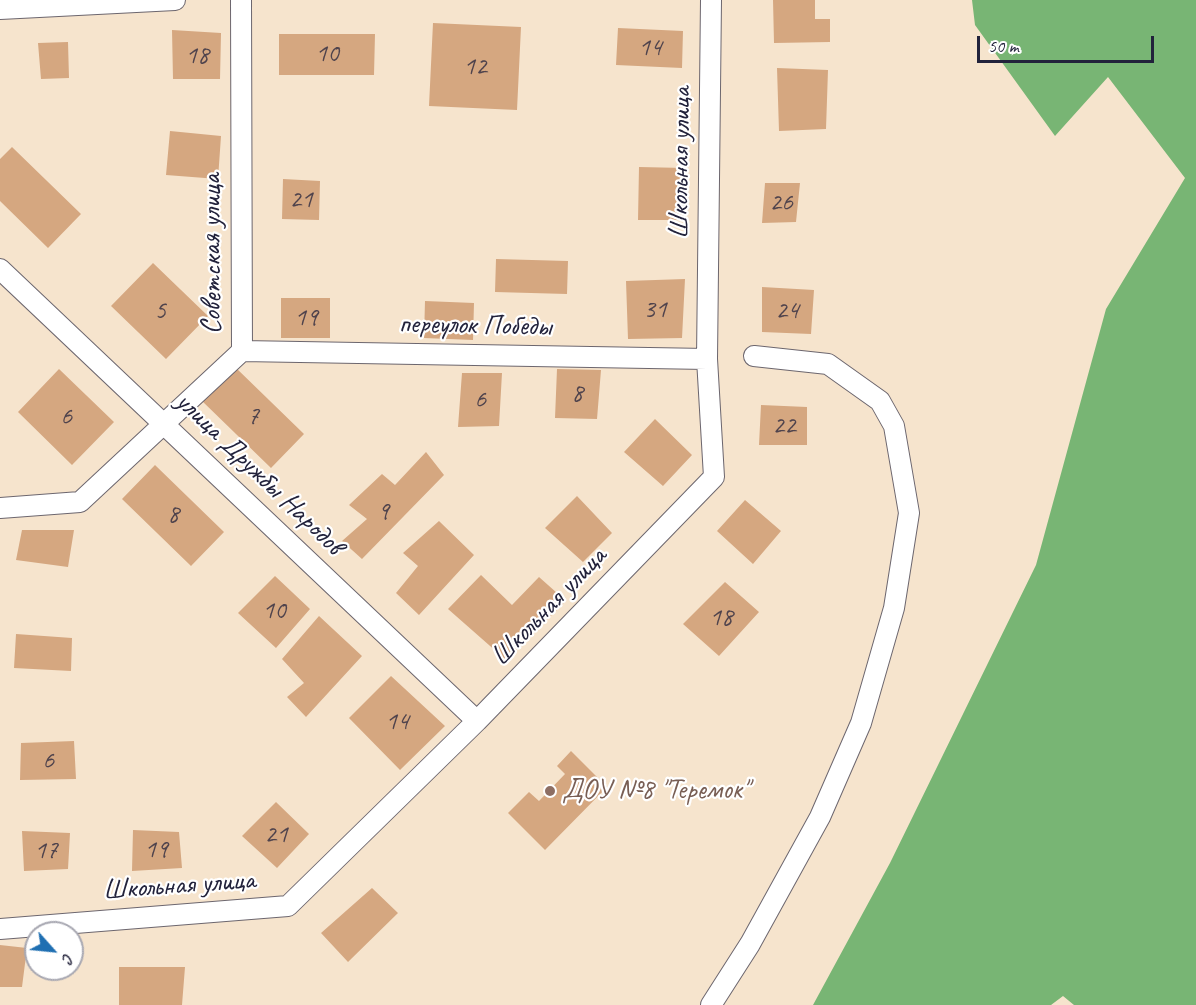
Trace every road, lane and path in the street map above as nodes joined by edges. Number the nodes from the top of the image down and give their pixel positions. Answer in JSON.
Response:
{"nodes":[{"id":1,"x":175,"y":0,"type":"edge"},
{"id":2,"x":241,"y":0,"type":"edge"},
{"id":3,"x":711,"y":0,"type":"edge"},
{"id":4,"x":0,"y":9,"type":"edge"},
{"id":5,"x":0,"y":269,"type":"edge"},
{"id":6,"x":242,"y":351,"type":"junction"},
{"id":7,"x":754,"y":356,"type":"dead end"},
{"id":8,"x":707,"y":359,"type":"junction"},
{"id":9,"x":165,"y":422,"type":"junction"},
{"id":10,"x":0,"y":508,"type":"edge"},
{"id":11,"x":477,"y":721,"type":"junction"},
{"id":12,"x":0,"y":929,"type":"edge"},
{"id":13,"x":711,"y":1005,"type":"edge"}],
"edges":[{"from":1,"to":4,"type":"street"},
{"from":2,"to":6,"type":"street","name":"Советская улица"},
{"from":3,"to":8,"type":"street","name":"Школьная улица"},
{"from":5,"to":9,"type":"street","name":"улица Дружбы Народов"},
{"from":6,"to":8,"type":"street","name":"переулок Победы"},
{"from":6,"to":9,"type":"street","name":"Советская улица"},
{"from":7,"to":13,"type":"street"},
{"from":8,"to":11,"type":"street","name":"Школьная улица"},
{"from":9,"to":10,"type":"street","name":"Советская улица"},
{"from":9,"to":11,"type":"street","name":"улица Дружбы Народов"},
{"from":11,"to":12,"type":"street","name":"Школьная улица"}]}
